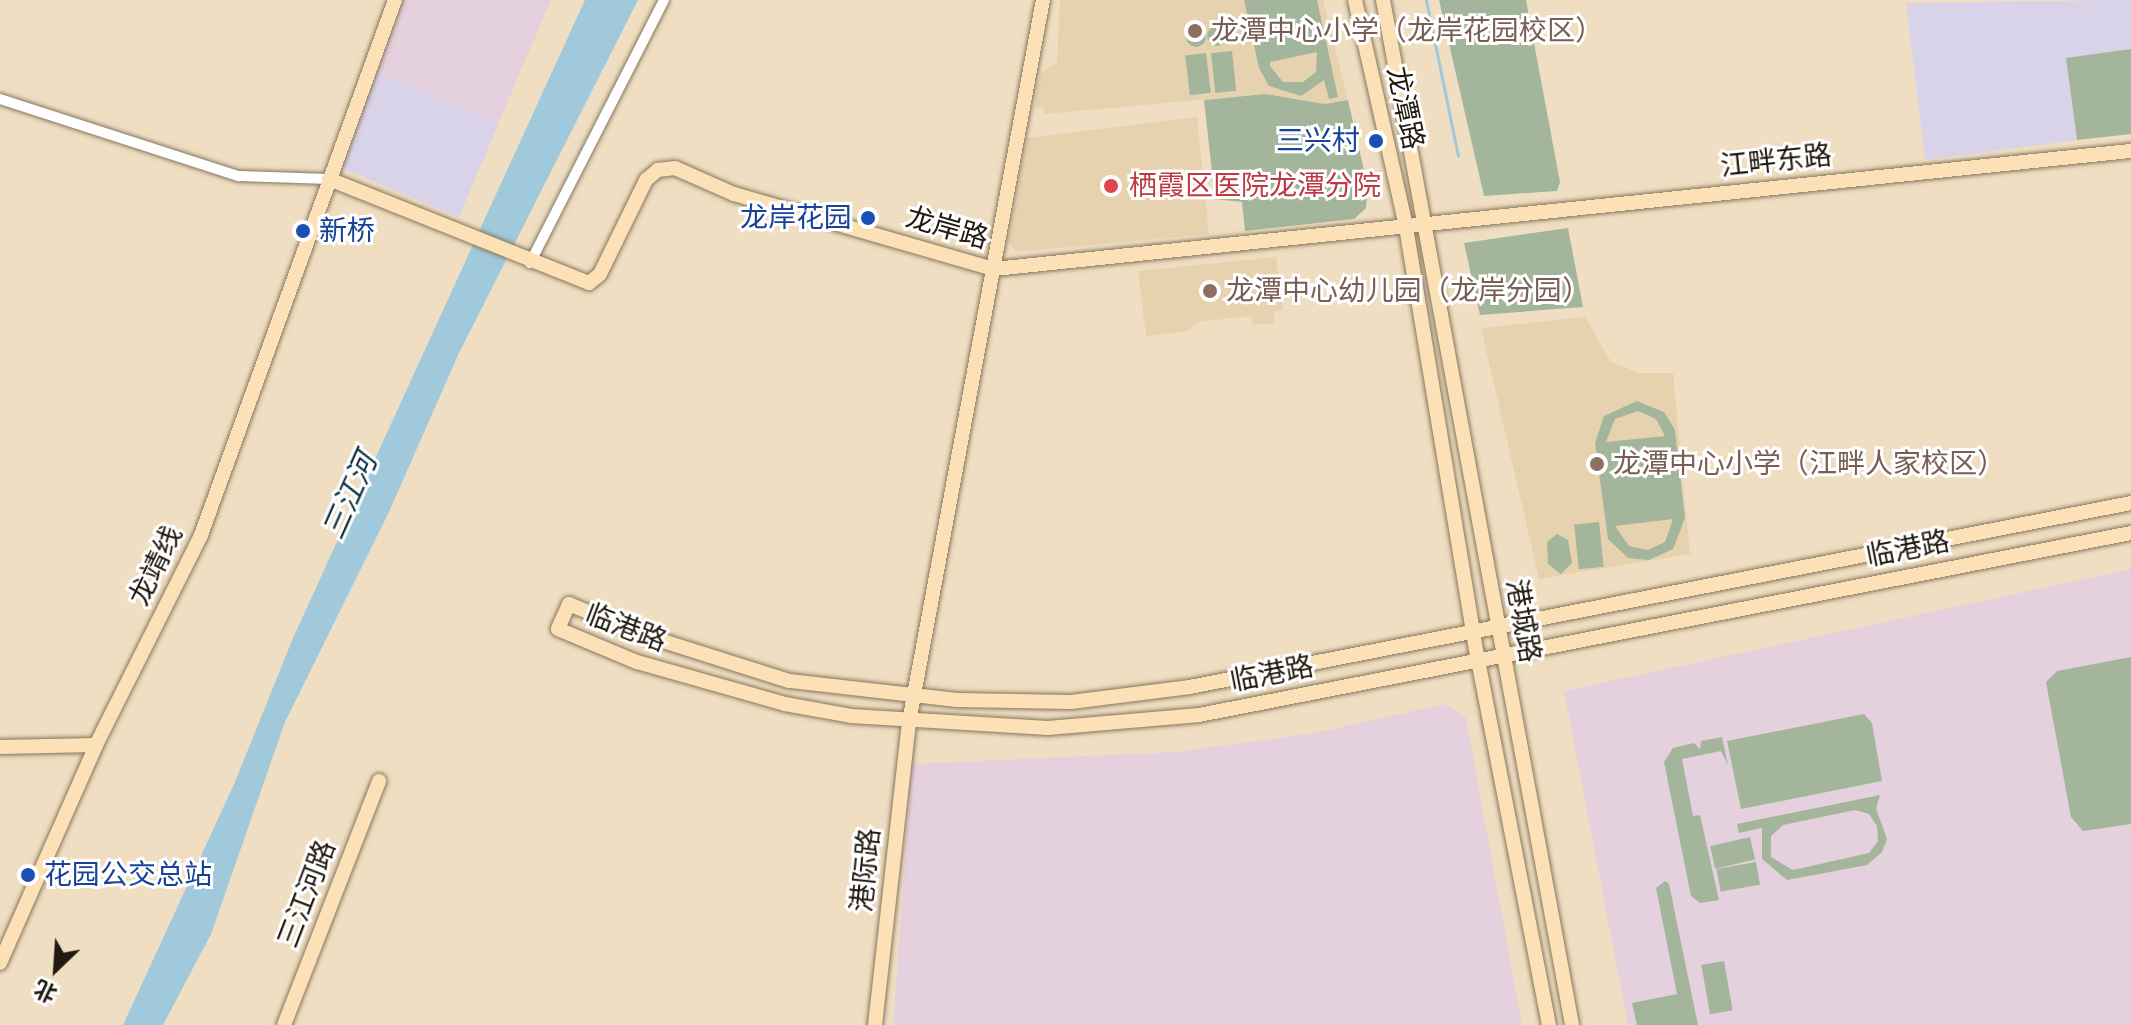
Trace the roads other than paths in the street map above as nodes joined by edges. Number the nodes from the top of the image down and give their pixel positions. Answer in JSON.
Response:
{"nodes":[{"id":1,"x":395,"y":0,"type":"edge"},
{"id":2,"x":664,"y":0,"type":"edge"},
{"id":3,"x":1043,"y":0,"type":"edge"},
{"id":4,"x":1355,"y":0,"type":"edge"},
{"id":5,"x":1383,"y":0,"type":"edge"},
{"id":6,"x":0,"y":99,"type":"edge"},
{"id":7,"x":2131,"y":151,"type":"edge"},
{"id":8,"x":329,"y":179,"type":"junction"},
{"id":9,"x":1427,"y":225,"type":"junction"},
{"id":10,"x":1406,"y":227,"type":"junction"},
{"id":11,"x":530,"y":263,"type":"junction"},
{"id":12,"x":994,"y":269,"type":"junction"},
{"id":13,"x":2131,"y":503,"type":"edge"},
{"id":14,"x":2131,"y":533,"type":"edge"},
{"id":15,"x":1496,"y":629,"type":"junction"},
{"id":16,"x":1474,"y":633,"type":"junction"},
{"id":17,"x":1502,"y":655,"type":"junction"},
{"id":18,"x":1478,"y":660,"type":"junction"},
{"id":19,"x":917,"y":695,"type":"junction"},
{"id":20,"x":909,"y":722,"type":"junction"},
{"id":21,"x":96,"y":745,"type":"junction"},
{"id":22,"x":0,"y":747,"type":"edge"},
{"id":23,"x":379,"y":781,"type":"dead end"},
{"id":24,"x":0,"y":963,"type":"edge"},
{"id":25,"x":284,"y":1025,"type":"edge"},
{"id":26,"x":875,"y":1025,"type":"edge"},
{"id":27,"x":1549,"y":1025,"type":"edge"},
{"id":28,"x":1572,"y":1025,"type":"edge"}],
"edges":[{"from":1,"to":8,"type":"main road","name":"龙靖线"},
{"from":2,"to":11,"type":"street"},
{"from":3,"to":12,"type":"main road","name":"港际路"},
{"from":4,"to":10,"type":"main road","name":"龙潭路"},
{"from":5,"to":9,"type":"main road","name":"龙潭路"},
{"from":6,"to":8,"type":"street"},
{"from":7,"to":9,"type":"main road","name":"江畔东路"},
{"from":8,"to":11,"type":"main road"},
{"from":8,"to":21,"type":"main road","name":"龙靖线"},
{"from":9,"to":10,"type":"main road","name":"龙岸路"},
{"from":9,"to":15,"type":"main road","name":"港城路"},
{"from":10,"to":12,"type":"main road","name":"龙岸路"},
{"from":10,"to":16,"type":"main road","name":"港城路"},
{"from":11,"to":12,"type":"main road","name":"龙岸路"},
{"from":12,"to":19,"type":"main road","name":"港际路"},
{"from":13,"to":15,"type":"main road","name":"临港路"},
{"from":14,"to":17,"type":"main road","name":"临港路"},
{"from":15,"to":16,"type":"main road","name":"临港路"},
{"from":15,"to":17,"type":"main road","name":"港城路"},
{"from":16,"to":18,"type":"main road","name":"港城路"},
{"from":16,"to":19,"type":"main road","name":"临港路"},
{"from":17,"to":18,"type":"main road","name":"临港路"},
{"from":17,"to":28,"type":"main road","name":"港城路"},
{"from":18,"to":20,"type":"main road","name":"临港路"},
{"from":18,"to":27,"type":"main road","name":"港城路"},
{"from":19,"to":20,"type":"main road","name":"港际路"},
{"from":19,"to":20,"type":"main road","name":"临港路"},
{"from":20,"to":26,"type":"main road","name":"港际路"},
{"from":21,"to":22,"type":"main road"},
{"from":21,"to":24,"type":"main road","name":"龙靖线"},
{"from":23,"to":25,"type":"main road","name":"三江河路"}]}
